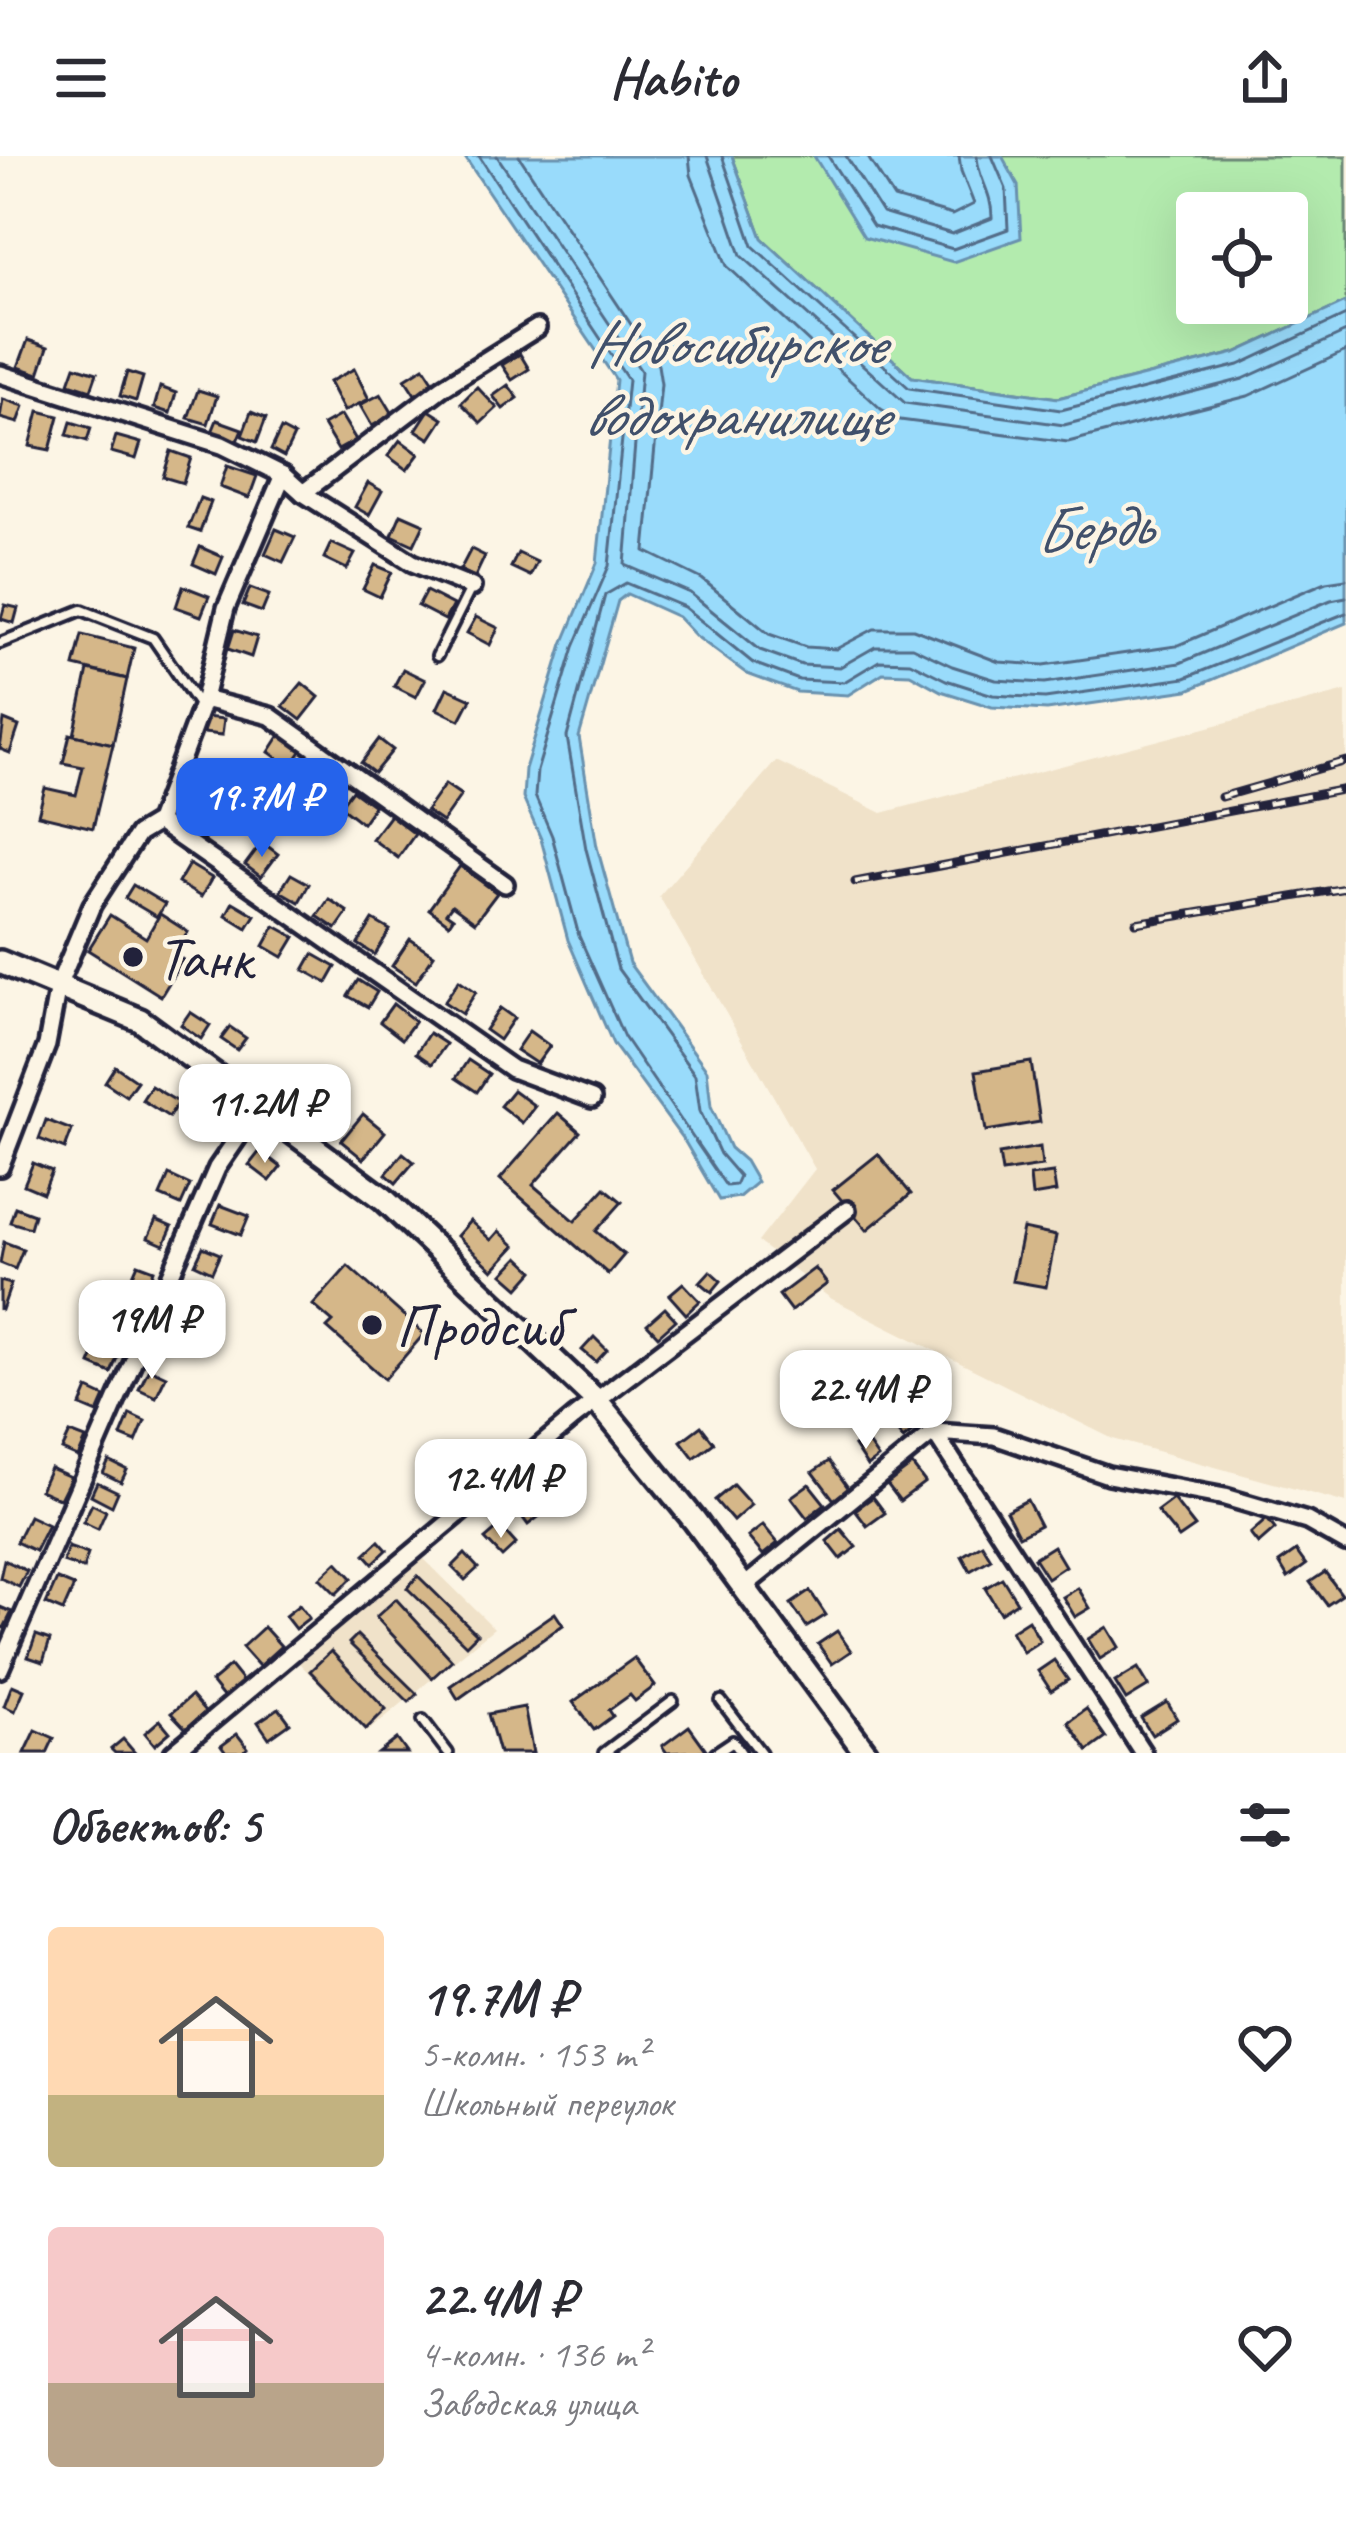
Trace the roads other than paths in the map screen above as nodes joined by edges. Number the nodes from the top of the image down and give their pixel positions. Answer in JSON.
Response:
{"nodes":[{"id":1,"x":538,"y":328,"type":"dead end"},
{"id":2,"x":0,"y":374,"type":"edge"},
{"id":3,"x":284,"y":475,"type":"junction"},
{"id":4,"x":304,"y":493,"type":"junction"},
{"id":5,"x":472,"y":587,"type":"joint"},
{"id":6,"x":0,"y":643,"type":"edge"},
{"id":7,"x":437,"y":656,"type":"dead end"},
{"id":8,"x":202,"y":703,"type":"junction"},
{"id":9,"x":158,"y":822,"type":"junction"},
{"id":10,"x":505,"y":884,"type":"dead end"},
{"id":11,"x":0,"y":962,"type":"edge"},
{"id":12,"x":58,"y":986,"type":"junction"},
{"id":13,"x":592,"y":1099,"type":"dead end"},
{"id":14,"x":260,"y":1105,"type":"junction"},
{"id":15,"x":0,"y":1167,"type":"edge"},
{"id":16,"x":848,"y":1210,"type":"dead end"},
{"id":17,"x":596,"y":1400,"type":"junction"},
{"id":18,"x":934,"y":1432,"type":"junction"},
{"id":19,"x":1346,"y":1543,"type":"edge"},
{"id":20,"x":742,"y":1588,"type":"junction"},
{"id":21,"x":0,"y":1669,"type":"edge"},
{"id":22,"x":673,"y":1701,"type":"dead end"},
{"id":23,"x":721,"y":1701,"type":"dead end"},
{"id":24,"x":423,"y":1720,"type":"dead end"},
{"id":25,"x":173,"y":1753,"type":"edge"},
{"id":26,"x":448,"y":1753,"type":"edge"},
{"id":27,"x":604,"y":1753,"type":"edge"},
{"id":28,"x":716,"y":1753,"type":"edge"},
{"id":29,"x":741,"y":1753,"type":"edge"},
{"id":30,"x":761,"y":1753,"type":"edge"},
{"id":31,"x":866,"y":1753,"type":"edge"},
{"id":32,"x":1143,"y":1753,"type":"edge"}],
"edges":[{"from":1,"to":4,"type":"street"},
{"from":2,"to":3,"type":"street"},
{"from":3,"to":4,"type":"street"},
{"from":3,"to":8,"type":"street"},
{"from":4,"to":5,"type":"street"},
{"from":5,"to":7,"type":"lane"},
{"from":6,"to":8,"type":"lane"},
{"from":8,"to":9,"type":"street"},
{"from":8,"to":10,"type":"street"},
{"from":9,"to":12,"type":"street"},
{"from":9,"to":13,"type":"street"},
{"from":11,"to":12,"type":"main road"},
{"from":12,"to":14,"type":"main road"},
{"from":12,"to":15,"type":"street"},
{"from":14,"to":17,"type":"main road"},
{"from":14,"to":21,"type":"street"},
{"from":16,"to":17,"type":"street"},
{"from":17,"to":20,"type":"main road"},
{"from":17,"to":25,"type":"street"},
{"from":18,"to":19,"type":"street"},
{"from":18,"to":20,"type":"street"},
{"from":18,"to":32,"type":"street"},
{"from":20,"to":31,"type":"main road"},
{"from":22,"to":27,"type":"lane"},
{"from":23,"to":30,"type":"lane"},
{"from":24,"to":26,"type":"lane"},
{"from":28,"to":29,"type":"lane"}]}
